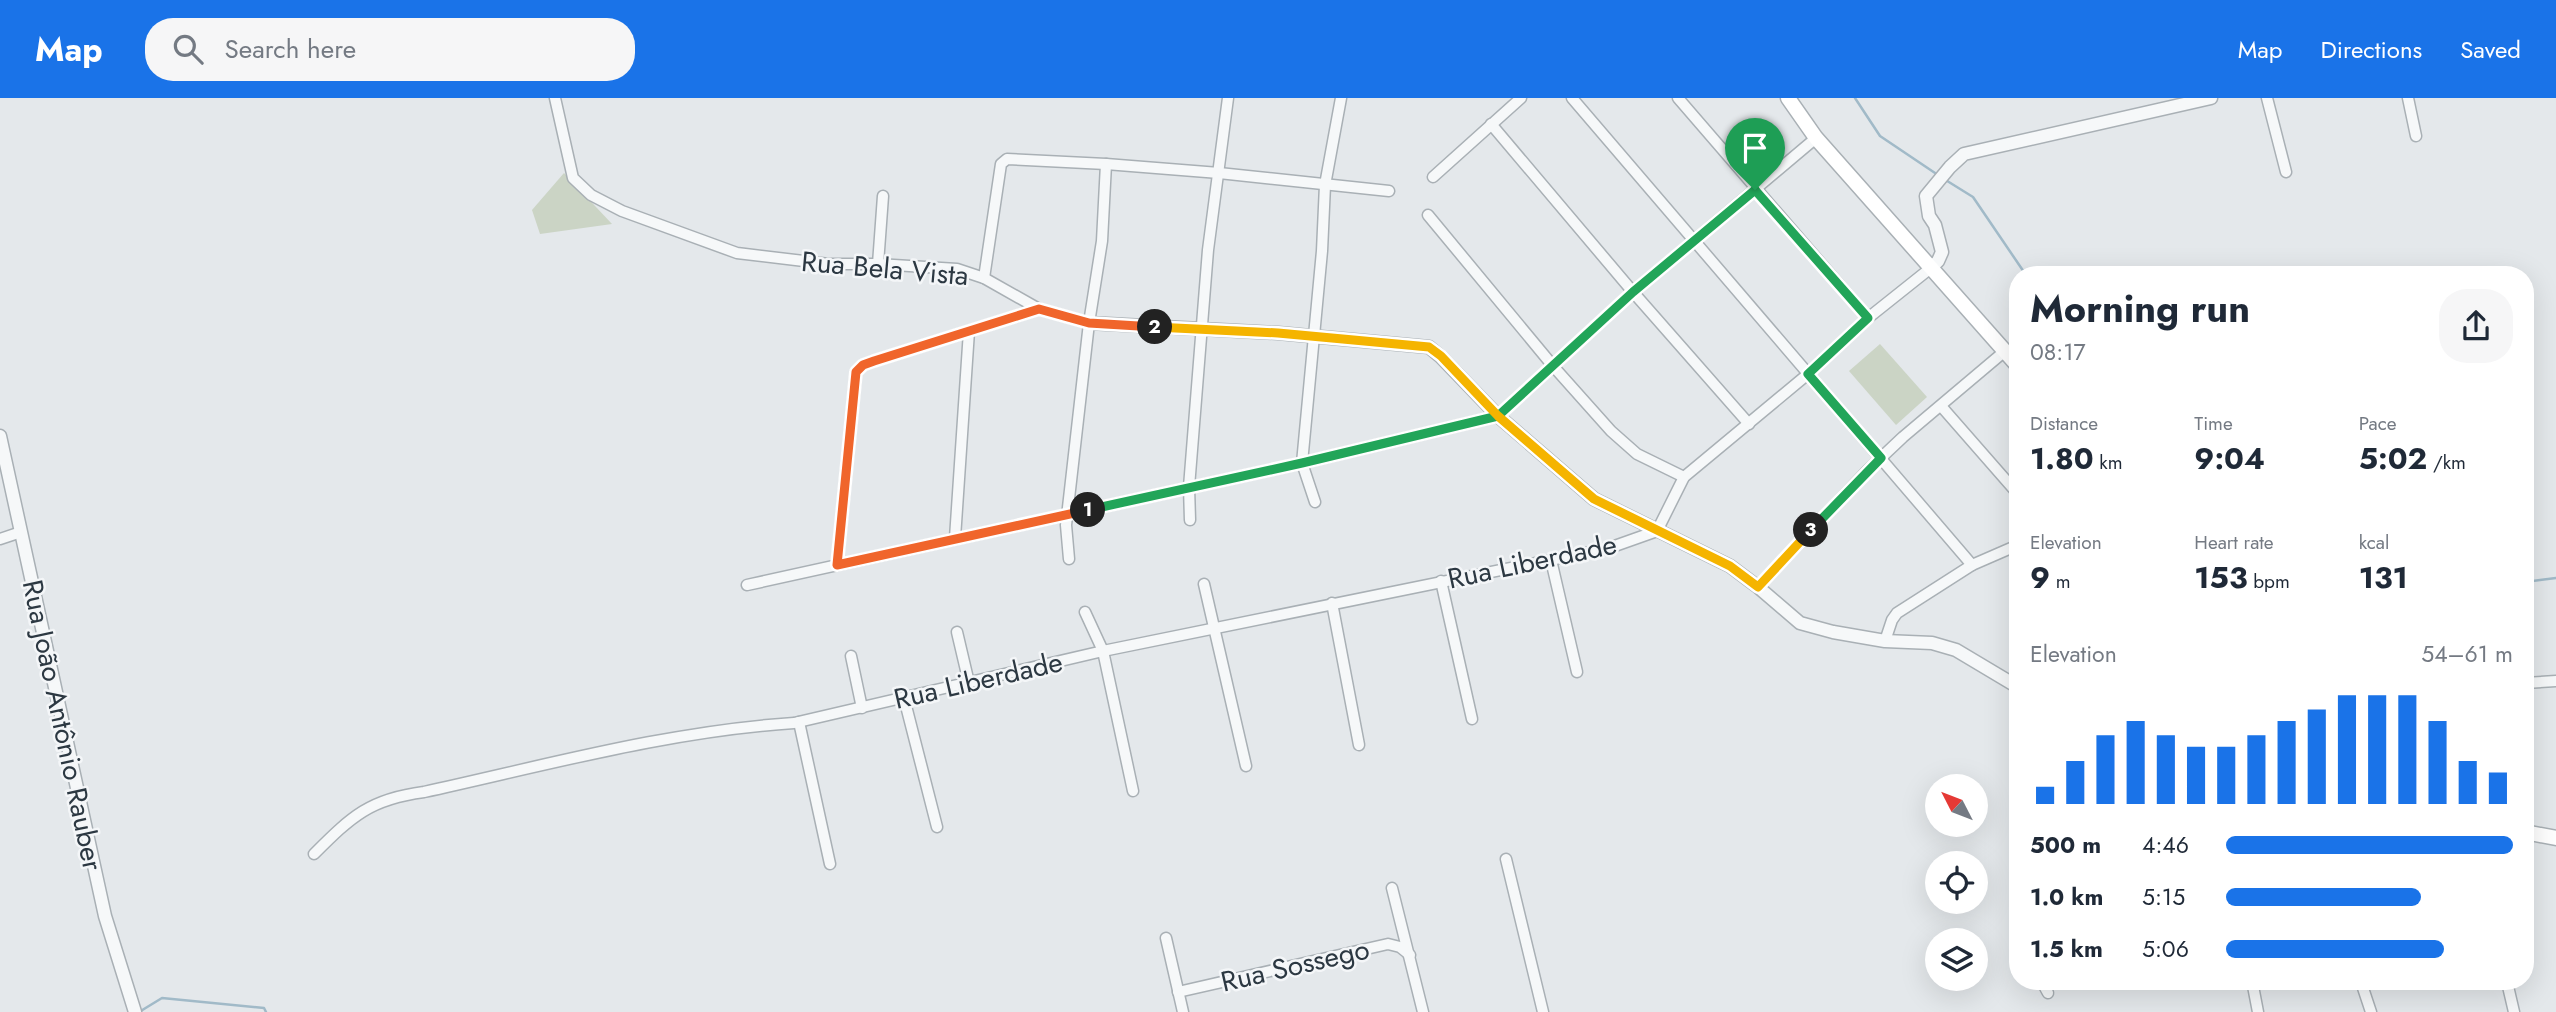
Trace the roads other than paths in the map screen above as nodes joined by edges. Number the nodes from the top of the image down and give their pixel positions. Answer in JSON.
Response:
{"nodes":[{"id":1,"x":555,"y":98,"type":"edge"},
{"id":2,"x":1228,"y":98,"type":"edge"},
{"id":3,"x":1341,"y":98,"type":"edge"},
{"id":4,"x":1521,"y":98,"type":"edge"},
{"id":5,"x":1572,"y":98,"type":"edge"},
{"id":6,"x":1678,"y":98,"type":"edge"},
{"id":7,"x":1788,"y":98,"type":"edge"},
{"id":8,"x":2211,"y":98,"type":"edge"},
{"id":9,"x":2267,"y":98,"type":"edge"},
{"id":10,"x":2408,"y":98,"type":"edge"},
{"id":11,"x":1491,"y":124,"type":"junction"},
{"id":12,"x":2416,"y":136,"type":"dead end"},
{"id":13,"x":1816,"y":138,"type":"junction"},
{"id":14,"x":1107,"y":164,"type":"junction"},
{"id":15,"x":2286,"y":172,"type":"dead end"},
{"id":16,"x":1219,"y":173,"type":"junction"},
{"id":17,"x":1433,"y":177,"type":"dead end"},
{"id":18,"x":1325,"y":185,"type":"junction"},
{"id":19,"x":1755,"y":190,"type":"junction"},
{"id":20,"x":1389,"y":191,"type":"dead end"},
{"id":21,"x":883,"y":196,"type":"dead end"},
{"id":22,"x":1428,"y":215,"type":"dead end"},
{"id":23,"x":1693,"y":240,"type":"junction"},
{"id":24,"x":878,"y":264,"type":"junction"},
{"id":25,"x":1932,"y":267,"type":"junction"},
{"id":26,"x":984,"y":278,"type":"junction"},
{"id":27,"x":1633,"y":292,"type":"junction"},
{"id":28,"x":1039,"y":309,"type":"junction"},
{"id":29,"x":1868,"y":318,"type":"junction"},
{"id":30,"x":1089,"y":323,"type":"junction"},
{"id":31,"x":1203,"y":329,"type":"junction"},
{"id":32,"x":969,"y":331,"type":"junction"},
{"id":33,"x":1314,"y":336,"type":"junction"},
{"id":34,"x":2005,"y":351,"type":"junction"},
{"id":35,"x":2009,"y":356,"type":"edge"},
{"id":36,"x":1553,"y":366,"type":"junction"},
{"id":37,"x":1808,"y":374,"type":"junction"},
{"id":38,"x":1941,"y":406,"type":"junction"},
{"id":39,"x":1498,"y":416,"type":"junction"},
{"id":40,"x":1749,"y":424,"type":"junction"},
{"id":41,"x":0,"y":436,"type":"edge"},
{"id":42,"x":1881,"y":458,"type":"junction"},
{"id":43,"x":1302,"y":463,"type":"junction"},
{"id":44,"x":1684,"y":477,"type":"junction"},
{"id":45,"x":2009,"y":484,"type":"edge"},
{"id":46,"x":1189,"y":487,"type":"junction"},
{"id":47,"x":1315,"y":502,"type":"dead end"},
{"id":48,"x":1067,"y":515,"type":"junction"},
{"id":49,"x":1190,"y":520,"type":"dead end"},
{"id":50,"x":1657,"y":531,"type":"junction"},
{"id":51,"x":21,"y":532,"type":"junction"},
{"id":52,"x":955,"y":538,"type":"junction"},
{"id":53,"x":0,"y":540,"type":"edge"},
{"id":54,"x":2009,"y":549,"type":"edge"},
{"id":55,"x":1069,"y":559,"type":"dead end"},
{"id":56,"x":1551,"y":560,"type":"junction"},
{"id":57,"x":837,"y":565,"type":"junction"},
{"id":58,"x":1972,"y":565,"type":"junction"},
{"id":59,"x":1441,"y":581,"type":"junction"},
{"id":60,"x":1204,"y":584,"type":"dead end"},
{"id":61,"x":747,"y":585,"type":"dead end"},
{"id":62,"x":1758,"y":587,"type":"junction"},
{"id":63,"x":1332,"y":603,"type":"junction"},
{"id":64,"x":1085,"y":612,"type":"dead end"},
{"id":65,"x":1215,"y":627,"type":"junction"},
{"id":66,"x":957,"y":632,"type":"dead end"},
{"id":67,"x":1885,"y":640,"type":"junction"},
{"id":68,"x":1103,"y":651,"type":"junction"},
{"id":69,"x":851,"y":656,"type":"dead end"},
{"id":70,"x":1577,"y":672,"type":"dead end"},
{"id":71,"x":2556,"y":681,"type":"edge"},
{"id":72,"x":969,"y":682,"type":"junction"},
{"id":73,"x":2009,"y":682,"type":"edge"},
{"id":74,"x":2534,"y":682,"type":"edge"},
{"id":75,"x":904,"y":698,"type":"junction"},
{"id":76,"x":862,"y":708,"type":"junction"},
{"id":77,"x":1472,"y":719,"type":"dead end"},
{"id":78,"x":799,"y":722,"type":"junction"},
{"id":79,"x":1359,"y":745,"type":"dead end"},
{"id":80,"x":1246,"y":766,"type":"dead end"},
{"id":81,"x":1133,"y":791,"type":"dead end"},
{"id":82,"x":937,"y":827,"type":"dead end"},
{"id":83,"x":2534,"y":834,"type":"edge"},
{"id":84,"x":2556,"y":838,"type":"edge"},
{"id":85,"x":314,"y":854,"type":"dead end"},
{"id":86,"x":1506,"y":859,"type":"dead end"},
{"id":87,"x":830,"y":864,"type":"dead end"},
{"id":88,"x":1392,"y":888,"type":"dead end"},
{"id":89,"x":1167,"y":938,"type":"dead end"},
{"id":90,"x":1410,"y":954,"type":"junction"},
{"id":91,"x":2046,"y":990,"type":"edge"},
{"id":92,"x":2254,"y":990,"type":"edge"},
{"id":93,"x":2364,"y":990,"type":"edge"},
{"id":94,"x":2509,"y":990,"type":"edge"},
{"id":95,"x":1178,"y":992,"type":"junction"},
{"id":96,"x":2048,"y":993,"type":"dead end"},
{"id":97,"x":134,"y":1009,"type":"edge"},
{"id":98,"x":1183,"y":1012,"type":"edge"},
{"id":99,"x":1423,"y":1012,"type":"edge"},
{"id":100,"x":1543,"y":1012,"type":"edge"},
{"id":101,"x":2258,"y":1012,"type":"edge"},
{"id":102,"x":2371,"y":1012,"type":"edge"},
{"id":103,"x":2514,"y":1012,"type":"edge"}],
"edges":[{"from":1,"to":24,"type":"street","name":"Rua Bela Vista"},
{"from":2,"to":16,"type":"street"},
{"from":3,"to":18,"type":"street"},
{"from":4,"to":11,"type":"street"},
{"from":5,"to":23,"type":"street"},
{"from":6,"to":19,"type":"street"},
{"from":7,"to":13,"type":"main road"},
{"from":8,"to":25,"type":"street"},
{"from":9,"to":15,"type":"street"},
{"from":10,"to":12,"type":"street"},
{"from":11,"to":17,"type":"street"},
{"from":11,"to":27,"type":"street"},
{"from":13,"to":19,"type":"street"},
{"from":13,"to":25,"type":"main road"},
{"from":14,"to":16,"type":"street"},
{"from":14,"to":26,"type":"street"},
{"from":14,"to":30,"type":"street"},
{"from":16,"to":18,"type":"street"},
{"from":16,"to":31,"type":"street"},
{"from":18,"to":20,"type":"street"},
{"from":18,"to":33,"type":"street"},
{"from":19,"to":23,"type":"street"},
{"from":19,"to":29,"type":"street"},
{"from":21,"to":24,"type":"street"},
{"from":22,"to":36,"type":"street"},
{"from":23,"to":27,"type":"street"},
{"from":23,"to":37,"type":"street"},
{"from":24,"to":26,"type":"street","name":"Rua Bela Vista"},
{"from":25,"to":29,"type":"street"},
{"from":25,"to":34,"type":"main road"},
{"from":26,"to":28,"type":"street","name":"Rua Bela Vista"},
{"from":27,"to":36,"type":"street"},
{"from":27,"to":40,"type":"street"},
{"from":28,"to":30,"type":"street","name":"Rua Bela Vista"},
{"from":28,"to":32,"type":"street"},
{"from":29,"to":37,"type":"street"},
{"from":30,"to":31,"type":"street","name":"Rua Bela Vista"},
{"from":30,"to":48,"type":"street"},
{"from":31,"to":33,"type":"street","name":"Rua Bela Vista"},
{"from":31,"to":46,"type":"street"},
{"from":32,"to":52,"type":"street"},
{"from":32,"to":57,"type":"street"},
{"from":33,"to":39,"type":"street","name":"Rua Bela Vista"},
{"from":33,"to":43,"type":"street"},
{"from":34,"to":35,"type":"main road"},
{"from":34,"to":38,"type":"street"},
{"from":36,"to":39,"type":"street"},
{"from":36,"to":44,"type":"street"},
{"from":37,"to":40,"type":"street"},
{"from":37,"to":42,"type":"street"},
{"from":38,"to":42,"type":"street"},
{"from":38,"to":45,"type":"street"},
{"from":39,"to":43,"type":"street"},
{"from":39,"to":50,"type":"street","name":"Rua Bela Vista"},
{"from":40,"to":44,"type":"street"},
{"from":41,"to":51,"type":"street","name":"Rua João Antônio Rauber"},
{"from":42,"to":58,"type":"street"},
{"from":42,"to":62,"type":"street"},
{"from":43,"to":46,"type":"street"},
{"from":43,"to":47,"type":"street"},
{"from":44,"to":50,"type":"street"},
{"from":46,"to":48,"type":"street"},
{"from":46,"to":49,"type":"street"},
{"from":48,"to":52,"type":"street"},
{"from":48,"to":55,"type":"street"},
{"from":50,"to":56,"type":"street","name":"Rua Liberdade"},
{"from":50,"to":62,"type":"street","name":"Rua Bela Vista"},
{"from":51,"to":53,"type":"street"},
{"from":51,"to":97,"type":"street","name":"Rua João Antônio Rauber"},
{"from":52,"to":57,"type":"street"},
{"from":54,"to":58,"type":"street"},
{"from":56,"to":59,"type":"street","name":"Rua Liberdade"},
{"from":56,"to":70,"type":"street"},
{"from":57,"to":61,"type":"street"},
{"from":58,"to":67,"type":"street"},
{"from":59,"to":63,"type":"street","name":"Rua Liberdade"},
{"from":59,"to":77,"type":"street"},
{"from":60,"to":65,"type":"street"},
{"from":62,"to":67,"type":"street","name":"Rua Bela Vista"},
{"from":63,"to":65,"type":"street","name":"Rua Liberdade"},
{"from":63,"to":79,"type":"street"},
{"from":64,"to":68,"type":"street"},
{"from":65,"to":68,"type":"street","name":"Rua Liberdade"},
{"from":65,"to":80,"type":"street"},
{"from":66,"to":72,"type":"street"},
{"from":67,"to":73,"type":"street","name":"Rua Bela Vista"},
{"from":68,"to":72,"type":"street","name":"Rua Liberdade"},
{"from":68,"to":81,"type":"street"},
{"from":69,"to":76,"type":"street"},
{"from":71,"to":74,"type":"street"},
{"from":72,"to":75,"type":"street","name":"Rua Liberdade"},
{"from":75,"to":76,"type":"street","name":"Rua Liberdade"},
{"from":75,"to":82,"type":"street"},
{"from":76,"to":78,"type":"street","name":"Rua Liberdade"},
{"from":78,"to":85,"type":"street","name":"Rua Liberdade"},
{"from":78,"to":87,"type":"street"},
{"from":83,"to":84,"type":"main road"},
{"from":86,"to":100,"type":"street"},
{"from":88,"to":90,"type":"street"},
{"from":89,"to":95,"type":"street"},
{"from":90,"to":95,"type":"street","name":"Rua Sossego"},
{"from":90,"to":99,"type":"street"},
{"from":91,"to":96,"type":"street"},
{"from":92,"to":101,"type":"street"},
{"from":93,"to":102,"type":"street"},
{"from":94,"to":103,"type":"street"},
{"from":95,"to":98,"type":"street"}]}
